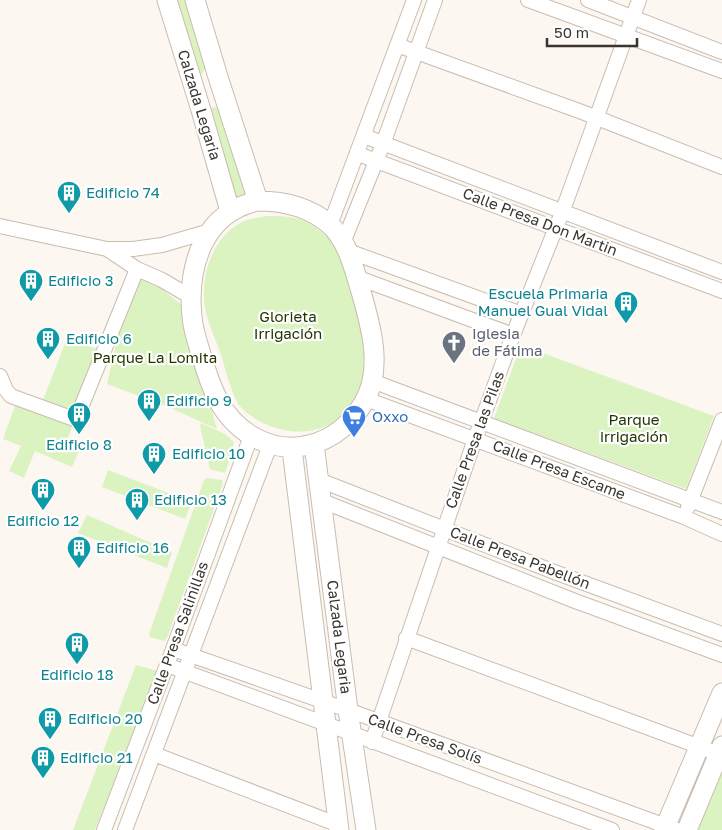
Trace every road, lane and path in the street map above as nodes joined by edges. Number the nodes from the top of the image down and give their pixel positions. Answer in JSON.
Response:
{"nodes":[{"id":1,"x":167,"y":0,"type":"edge"},
{"id":2,"x":196,"y":0,"type":"edge"},
{"id":3,"x":414,"y":0,"type":"edge"},
{"id":4,"x":435,"y":0,"type":"edge"},
{"id":5,"x":528,"y":0,"type":"edge"},
{"id":6,"x":588,"y":0,"type":"edge"},
{"id":7,"x":639,"y":0,"type":"edge"},
{"id":8,"x":632,"y":17,"type":"junction"},
{"id":9,"x":626,"y":36,"type":"junction"},
{"id":10,"x":397,"y":45,"type":"junction"},
{"id":11,"x":416,"y":52,"type":"junction"},
{"id":12,"x":722,"y":52,"type":"edge"},
{"id":13,"x":722,"y":71,"type":"edge"},
{"id":14,"x":218,"y":77,"type":"junction"},
{"id":15,"x":194,"y":88,"type":"junction"},
{"id":16,"x":596,"y":118,"type":"junction"},
{"id":17,"x":364,"y":136,"type":"junction"},
{"id":18,"x":382,"y":144,"type":"junction"},
{"id":19,"x":358,"y":154,"type":"junction"},
{"id":20,"x":376,"y":161,"type":"junction"},
{"id":21,"x":722,"y":167,"type":"edge"},
{"id":22,"x":258,"y":201,"type":"junction"},
{"id":23,"x":562,"y":210,"type":"junction"},
{"id":24,"x":230,"y":211,"type":"junction"},
{"id":25,"x":330,"y":225,"type":"junction"},
{"id":26,"x":0,"y":226,"type":"edge"},
{"id":27,"x":555,"y":228,"type":"junction"},
{"id":28,"x":210,"y":231,"type":"junction"},
{"id":29,"x":346,"y":247,"type":"junction"},
{"id":30,"x":108,"y":249,"type":"junction"},
{"id":31,"x":137,"y":269,"type":"junction"},
{"id":32,"x":722,"y":272,"type":"edge"},
{"id":33,"x":356,"y":277,"type":"junction"},
{"id":34,"x":722,"y":291,"type":"edge"},
{"id":35,"x":192,"y":297,"type":"junction"},
{"id":36,"x":522,"y":314,"type":"junction"},
{"id":37,"x":513,"y":335,"type":"junction"},
{"id":38,"x":0,"y":376,"type":"edge"},
{"id":39,"x":372,"y":381,"type":"junction"},
{"id":40,"x":366,"y":398,"type":"junction"},
{"id":41,"x":722,"y":420,"type":"edge"},
{"id":42,"x":481,"y":422,"type":"junction"},
{"id":43,"x":251,"y":436,"type":"junction"},
{"id":44,"x":475,"y":439,"type":"junction"},
{"id":45,"x":314,"y":444,"type":"junction"},
{"id":46,"x":270,"y":445,"type":"junction"},
{"id":47,"x":292,"y":449,"type":"junction"},
{"id":48,"x":319,"y":480,"type":"junction"},
{"id":49,"x":691,"y":499,"type":"junction"},
{"id":50,"x":322,"y":501,"type":"junction"},
{"id":51,"x":722,"y":512,"type":"edge"},
{"id":52,"x":684,"y":517,"type":"junction"},
{"id":53,"x":444,"y":528,"type":"junction"},
{"id":54,"x":722,"y":534,"type":"edge"},
{"id":55,"x":437,"y":546,"type":"junction"},
{"id":56,"x":722,"y":634,"type":"edge"},
{"id":57,"x":406,"y":638,"type":"junction"},
{"id":58,"x":173,"y":649,"type":"junction"},
{"id":59,"x":191,"y":655,"type":"junction"},
{"id":60,"x":722,"y":655,"type":"edge"},
{"id":61,"x":167,"y":665,"type":"junction"},
{"id":62,"x":185,"y":671,"type":"junction"},
{"id":63,"x":722,"y":692,"type":"edge"},
{"id":64,"x":323,"y":702,"type":"junction"},
{"id":65,"x":348,"y":710,"type":"junction"},
{"id":66,"x":378,"y":721,"type":"junction"},
{"id":67,"x":325,"y":724,"type":"junction"},
{"id":68,"x":352,"y":734,"type":"junction"},
{"id":69,"x":372,"y":742,"type":"junction"},
{"id":70,"x":698,"y":746,"type":"junction"},
{"id":71,"x":720,"y":750,"type":"edge"},
{"id":72,"x":154,"y":754,"type":"junction"},
{"id":73,"x":339,"y":828,"type":"edge"},
{"id":74,"x":669,"y":828,"type":"edge"},
{"id":75,"x":104,"y":830,"type":"edge"},
{"id":76,"x":125,"y":830,"type":"edge"},
{"id":77,"x":366,"y":830,"type":"edge"},
{"id":78,"x":612,"y":830,"type":"edge"},
{"id":79,"x":687,"y":830,"type":"edge"}],
"edges":[{"from":1,"to":15,"type":"main road","name":"Calzada Legaria"},
{"from":2,"to":14,"type":"main road","name":"Calzada Legaria"},
{"from":3,"to":10,"type":"street"},
{"from":4,"to":11,"type":"street"},
{"from":5,"to":9,"type":"street"},
{"from":6,"to":8,"type":"street"},
{"from":7,"to":8,"type":"street","name":"Calle Presa las Pilas"},
{"from":8,"to":9,"type":"street","name":"Calle Presa las Pilas"},
{"from":8,"to":12,"type":"street"},
{"from":9,"to":13,"type":"street"},
{"from":9,"to":16,"type":"street","name":"Calle Presa las Pilas"},
{"from":10,"to":11,"type":"street"},
{"from":10,"to":17,"type":"street"},
{"from":11,"to":16,"type":"street"},
{"from":11,"to":18,"type":"street"},
{"from":14,"to":15,"type":"main road"},
{"from":14,"to":22,"type":"main road","name":"Calzada Legaria"},
{"from":15,"to":24,"type":"main road","name":"Calzada Legaria"},
{"from":16,"to":21,"type":"street"},
{"from":16,"to":23,"type":"street","name":"Calle Presa las Pilas"},
{"from":17,"to":18,"type":"street","name":"Calle Presa Don Martin"},
{"from":17,"to":19,"type":"street"},
{"from":18,"to":20,"type":"street"},
{"from":18,"to":23,"type":"street","name":"Calle Presa Don Martin"},
{"from":19,"to":20,"type":"street","name":"Calle Presa Don Martin"},
{"from":19,"to":25,"type":"street"},
{"from":20,"to":27,"type":"street","name":"Calle Presa Don Martin"},
{"from":20,"to":29,"type":"street"},
{"from":22,"to":24,"type":"main road"},
{"from":22,"to":25,"type":"main road"},
{"from":23,"to":27,"type":"street","name":"Calle Presa las Pilas"},
{"from":23,"to":32,"type":"street","name":"Calle Presa Don Martin"},
{"from":24,"to":28,"type":"main road"},
{"from":25,"to":29,"type":"main road"},
{"from":26,"to":30,"type":"street"},
{"from":27,"to":34,"type":"street","name":"Calle Presa Don Martin"},
{"from":27,"to":36,"type":"street","name":"Calle Presa las Pilas"},
{"from":28,"to":30,"type":"street"},
{"from":28,"to":35,"type":"main road"},
{"from":29,"to":33,"type":"main road"},
{"from":29,"to":36,"type":"street"},
{"from":30,"to":31,"type":"street"},
{"from":31,"to":35,"type":"street"},
{"from":31,"to":38,"type":"street"},
{"from":33,"to":37,"type":"street"},
{"from":33,"to":39,"type":"main road"},
{"from":35,"to":43,"type":"main road"},
{"from":36,"to":37,"type":"street","name":"Calle Presa las Pilas"},
{"from":37,"to":42,"type":"street","name":"Calle Presa las Pilas"},
{"from":39,"to":40,"type":"main road"},
{"from":39,"to":42,"type":"street","name":"Calle Presa Escame"},
{"from":40,"to":44,"type":"street","name":"Calle Presa Escame"},
{"from":40,"to":45,"type":"main road"},
{"from":41,"to":49,"type":"street"},
{"from":42,"to":44,"type":"street","name":"Calle Presa las Pilas"},
{"from":42,"to":49,"type":"street","name":"Calle Presa Escame"},
{"from":43,"to":46,"type":"main road"},
{"from":43,"to":58,"type":"street","name":"Calle Presa Salinillas"},
{"from":44,"to":52,"type":"street","name":"Calle Presa Escame"},
{"from":44,"to":53,"type":"street","name":"Calle Presa las Pilas"},
{"from":45,"to":47,"type":"main road"},
{"from":45,"to":48,"type":"main road","name":"Calzada Legaria"},
{"from":46,"to":47,"type":"main road"},
{"from":46,"to":59,"type":"street","name":"Calle Presa Salinillas"},
{"from":47,"to":64,"type":"main road","name":"Calzada Legaria"},
{"from":48,"to":50,"type":"main road","name":"Calzada Legaria"},
{"from":48,"to":53,"type":"street","name":"Calle Presa Pabellón"},
{"from":49,"to":51,"type":"street","name":"Calle Presa Escame"},
{"from":49,"to":52,"type":"street"},
{"from":50,"to":55,"type":"street","name":"Calle Presa Pabellón"},
{"from":50,"to":65,"type":"main road","name":"Calzada Legaria"},
{"from":52,"to":54,"type":"street","name":"Calle Presa Escame"},
{"from":53,"to":55,"type":"street","name":"Calle Presa las Pilas"},
{"from":53,"to":56,"type":"street","name":"Calle Presa Pabellón"},
{"from":55,"to":57,"type":"street","name":"Calle Presa las Pilas"},
{"from":55,"to":60,"type":"street","name":"Calle Presa Pabellón"},
{"from":57,"to":66,"type":"street","name":"Calle Presa las Pilas"},
{"from":57,"to":70,"type":"street"},
{"from":58,"to":59,"type":"street","name":"Calle Presa Solís"},
{"from":58,"to":61,"type":"street","name":"Calle Presa Salinillas"},
{"from":59,"to":62,"type":"street","name":"Calle Presa Salinillas"},
{"from":59,"to":64,"type":"street","name":"Calle Presa Solís"},
{"from":61,"to":62,"type":"street","name":"Calle Presa Solís"},
{"from":61,"to":75,"type":"street","name":"Calle Presa Salinillas"},
{"from":62,"to":67,"type":"street","name":"Calle Presa Solís"},
{"from":62,"to":72,"type":"street","name":"Calle Presa Salinillas"},
{"from":63,"to":70,"type":"main road"},
{"from":64,"to":65,"type":"street","name":"Calle Presa Solís"},
{"from":64,"to":67,"type":"main road","name":"Calzada Legaria"},
{"from":65,"to":66,"type":"street","name":"Calle Presa Solís"},
{"from":65,"to":68,"type":"main road","name":"Calzada Legaria"},
{"from":66,"to":69,"type":"street","name":"Calle Presa las Pilas"},
{"from":66,"to":74,"type":"street","name":"Calle Presa Solís"},
{"from":67,"to":68,"type":"street","name":"Calle Presa Solís"},
{"from":67,"to":73,"type":"main road","name":"Calzada Legaria"},
{"from":68,"to":69,"type":"street","name":"Calle Presa Solís"},
{"from":68,"to":77,"type":"main road","name":"Calzada Legaria"},
{"from":69,"to":78,"type":"street","name":"Calle Presa Solís"},
{"from":70,"to":71,"type":"street"},
{"from":70,"to":74,"type":"main road"},
{"from":71,"to":79,"type":"main road"},
{"from":72,"to":73,"type":"street"},
{"from":72,"to":76,"type":"street","name":"Calle Presa Salinillas"}]}
